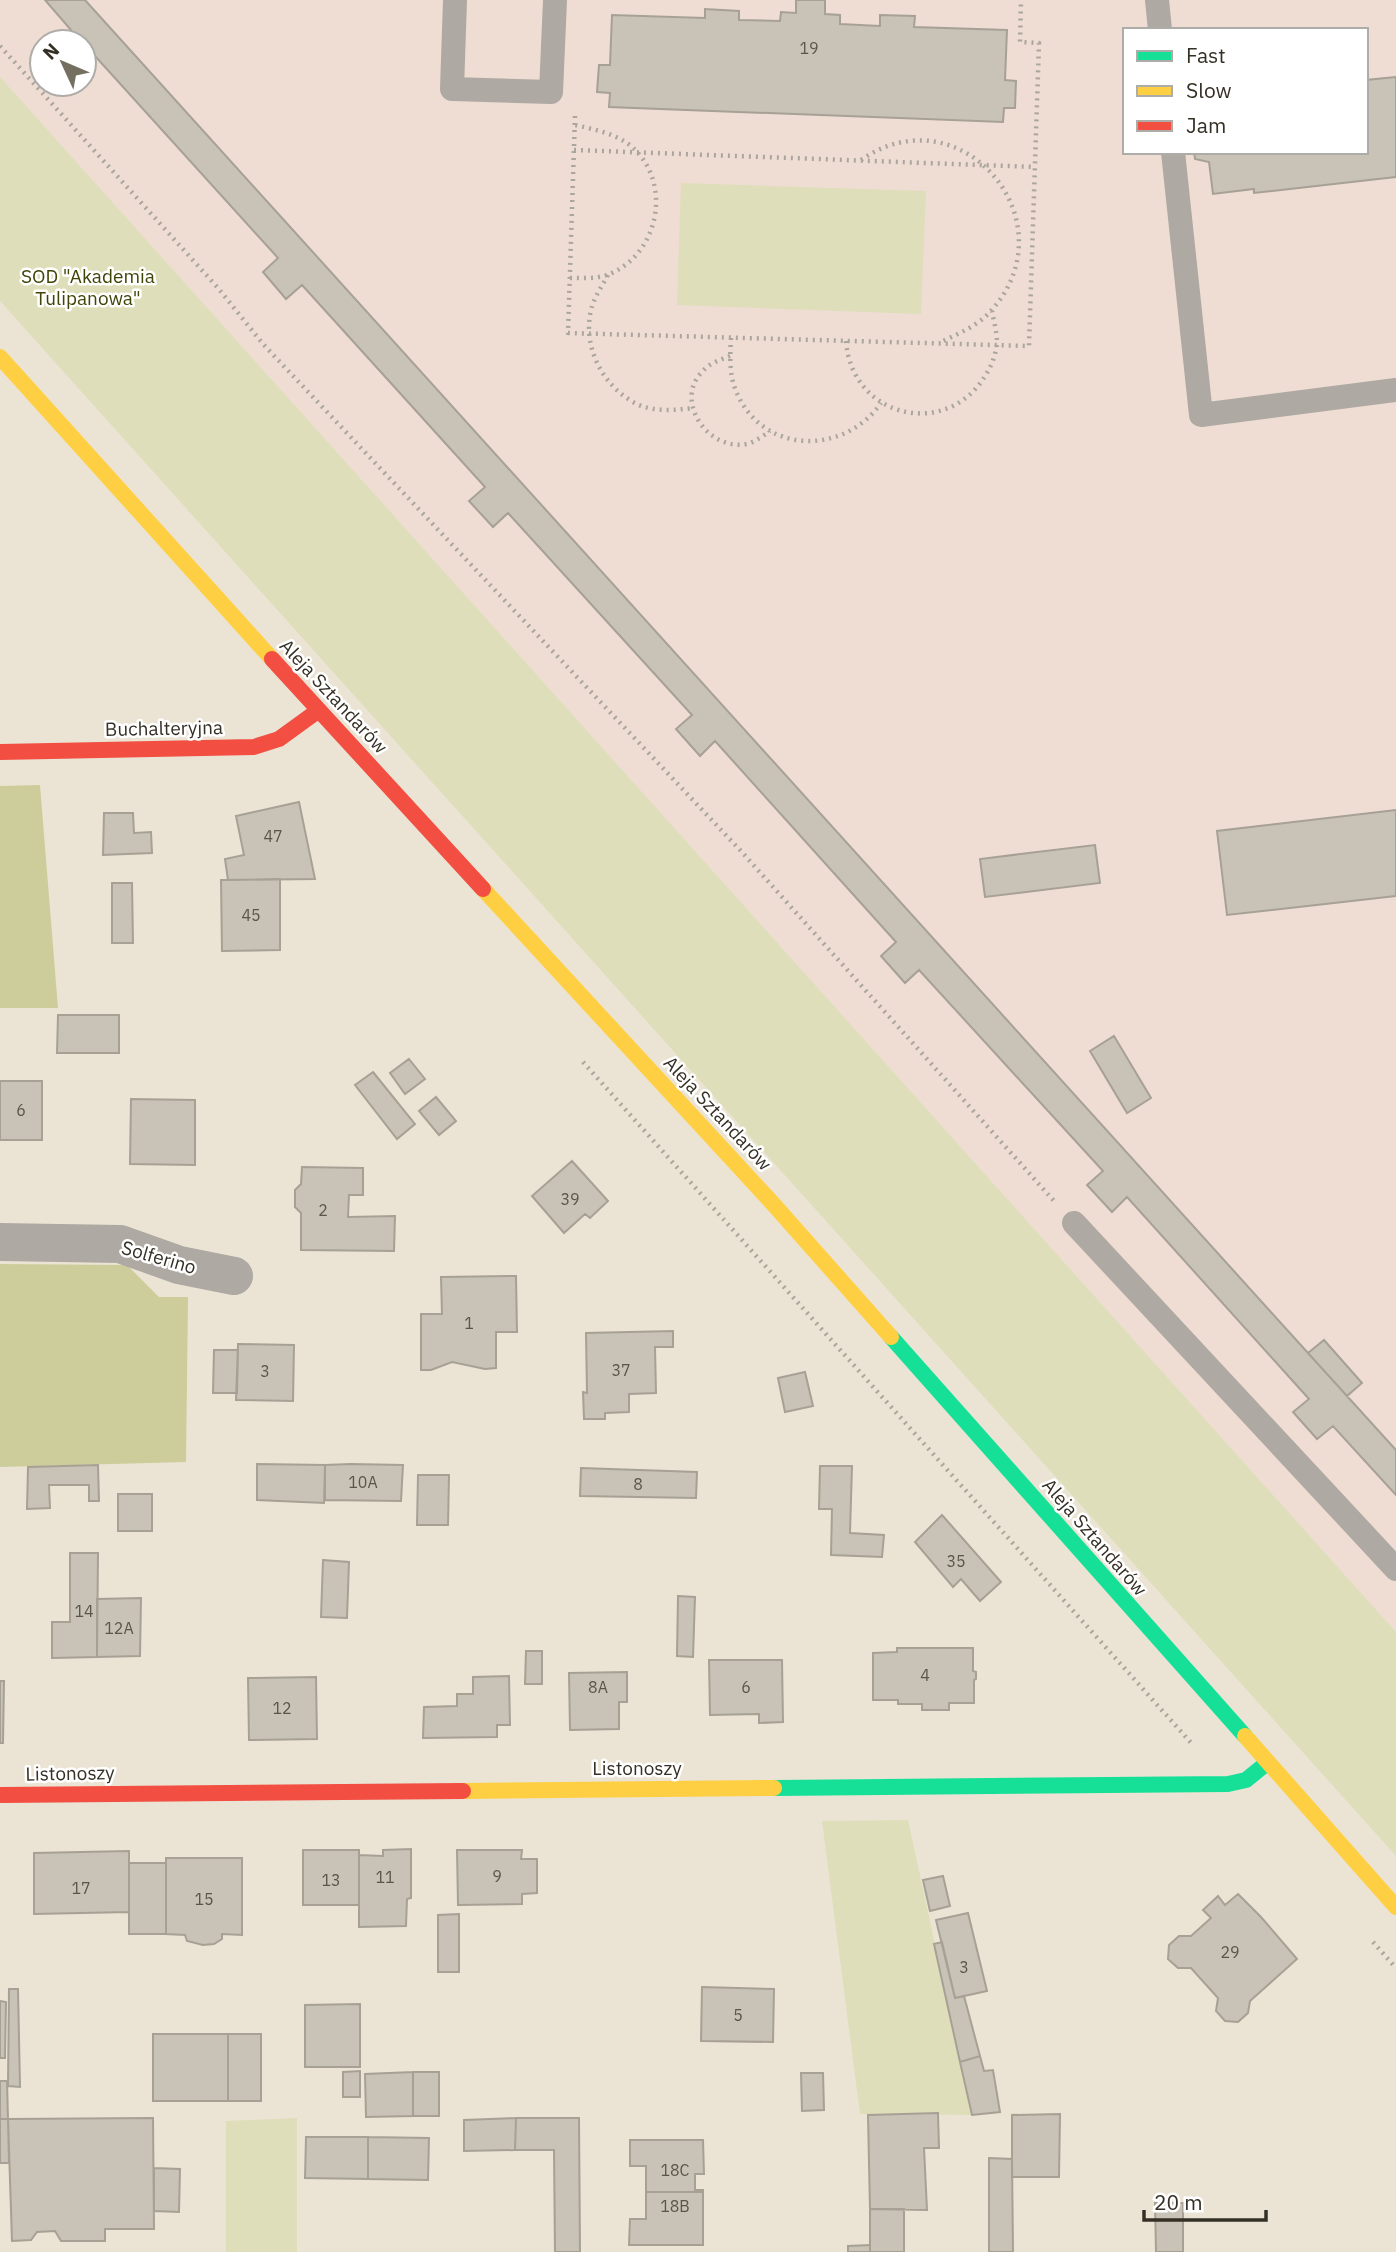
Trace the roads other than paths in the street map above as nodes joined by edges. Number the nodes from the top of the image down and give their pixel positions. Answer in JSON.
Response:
{"nodes":[{"id":1,"x":456,"y":0,"type":"edge"},
{"id":2,"x":555,"y":0,"type":"edge"},
{"id":3,"x":1157,"y":0,"type":"edge"},
{"id":4,"x":1160,"y":28,"type":"edge"},
{"id":5,"x":1173,"y":154,"type":"edge"},
{"id":6,"x":0,"y":357,"type":"edge"},
{"id":7,"x":1396,"y":390,"type":"edge"},
{"id":8,"x":318,"y":710,"type":"junction"},
{"id":9,"x":0,"y":752,"type":"edge"},
{"id":10,"x":1073,"y":1223,"type":"road end"},
{"id":11,"x":0,"y":1242,"type":"edge"},
{"id":12,"x":233,"y":1276,"type":"dead end"},
{"id":13,"x":1396,"y":1569,"type":"edge"},
{"id":14,"x":1267,"y":1763,"type":"junction"},
{"id":15,"x":0,"y":1795,"type":"edge"},
{"id":16,"x":1396,"y":1907,"type":"edge"}],
"edges":[{"from":1,"to":2,"type":"lane"},
{"from":3,"to":4,"type":"lane"},
{"from":5,"to":7,"type":"lane"},
{"from":6,"to":8,"type":"street","name":"Aleja Sztandarów"},
{"from":8,"to":9,"type":"street","name":"Buchalteryjna"},
{"from":8,"to":14,"type":"street","name":"Aleja Sztandarów"},
{"from":10,"to":13,"type":"lane"},
{"from":11,"to":12,"type":"street","name":"Solferino"},
{"from":14,"to":15,"type":"street","name":"Listonoszy"},
{"from":14,"to":16,"type":"street","name":"Aleja Sztandarów"}]}
